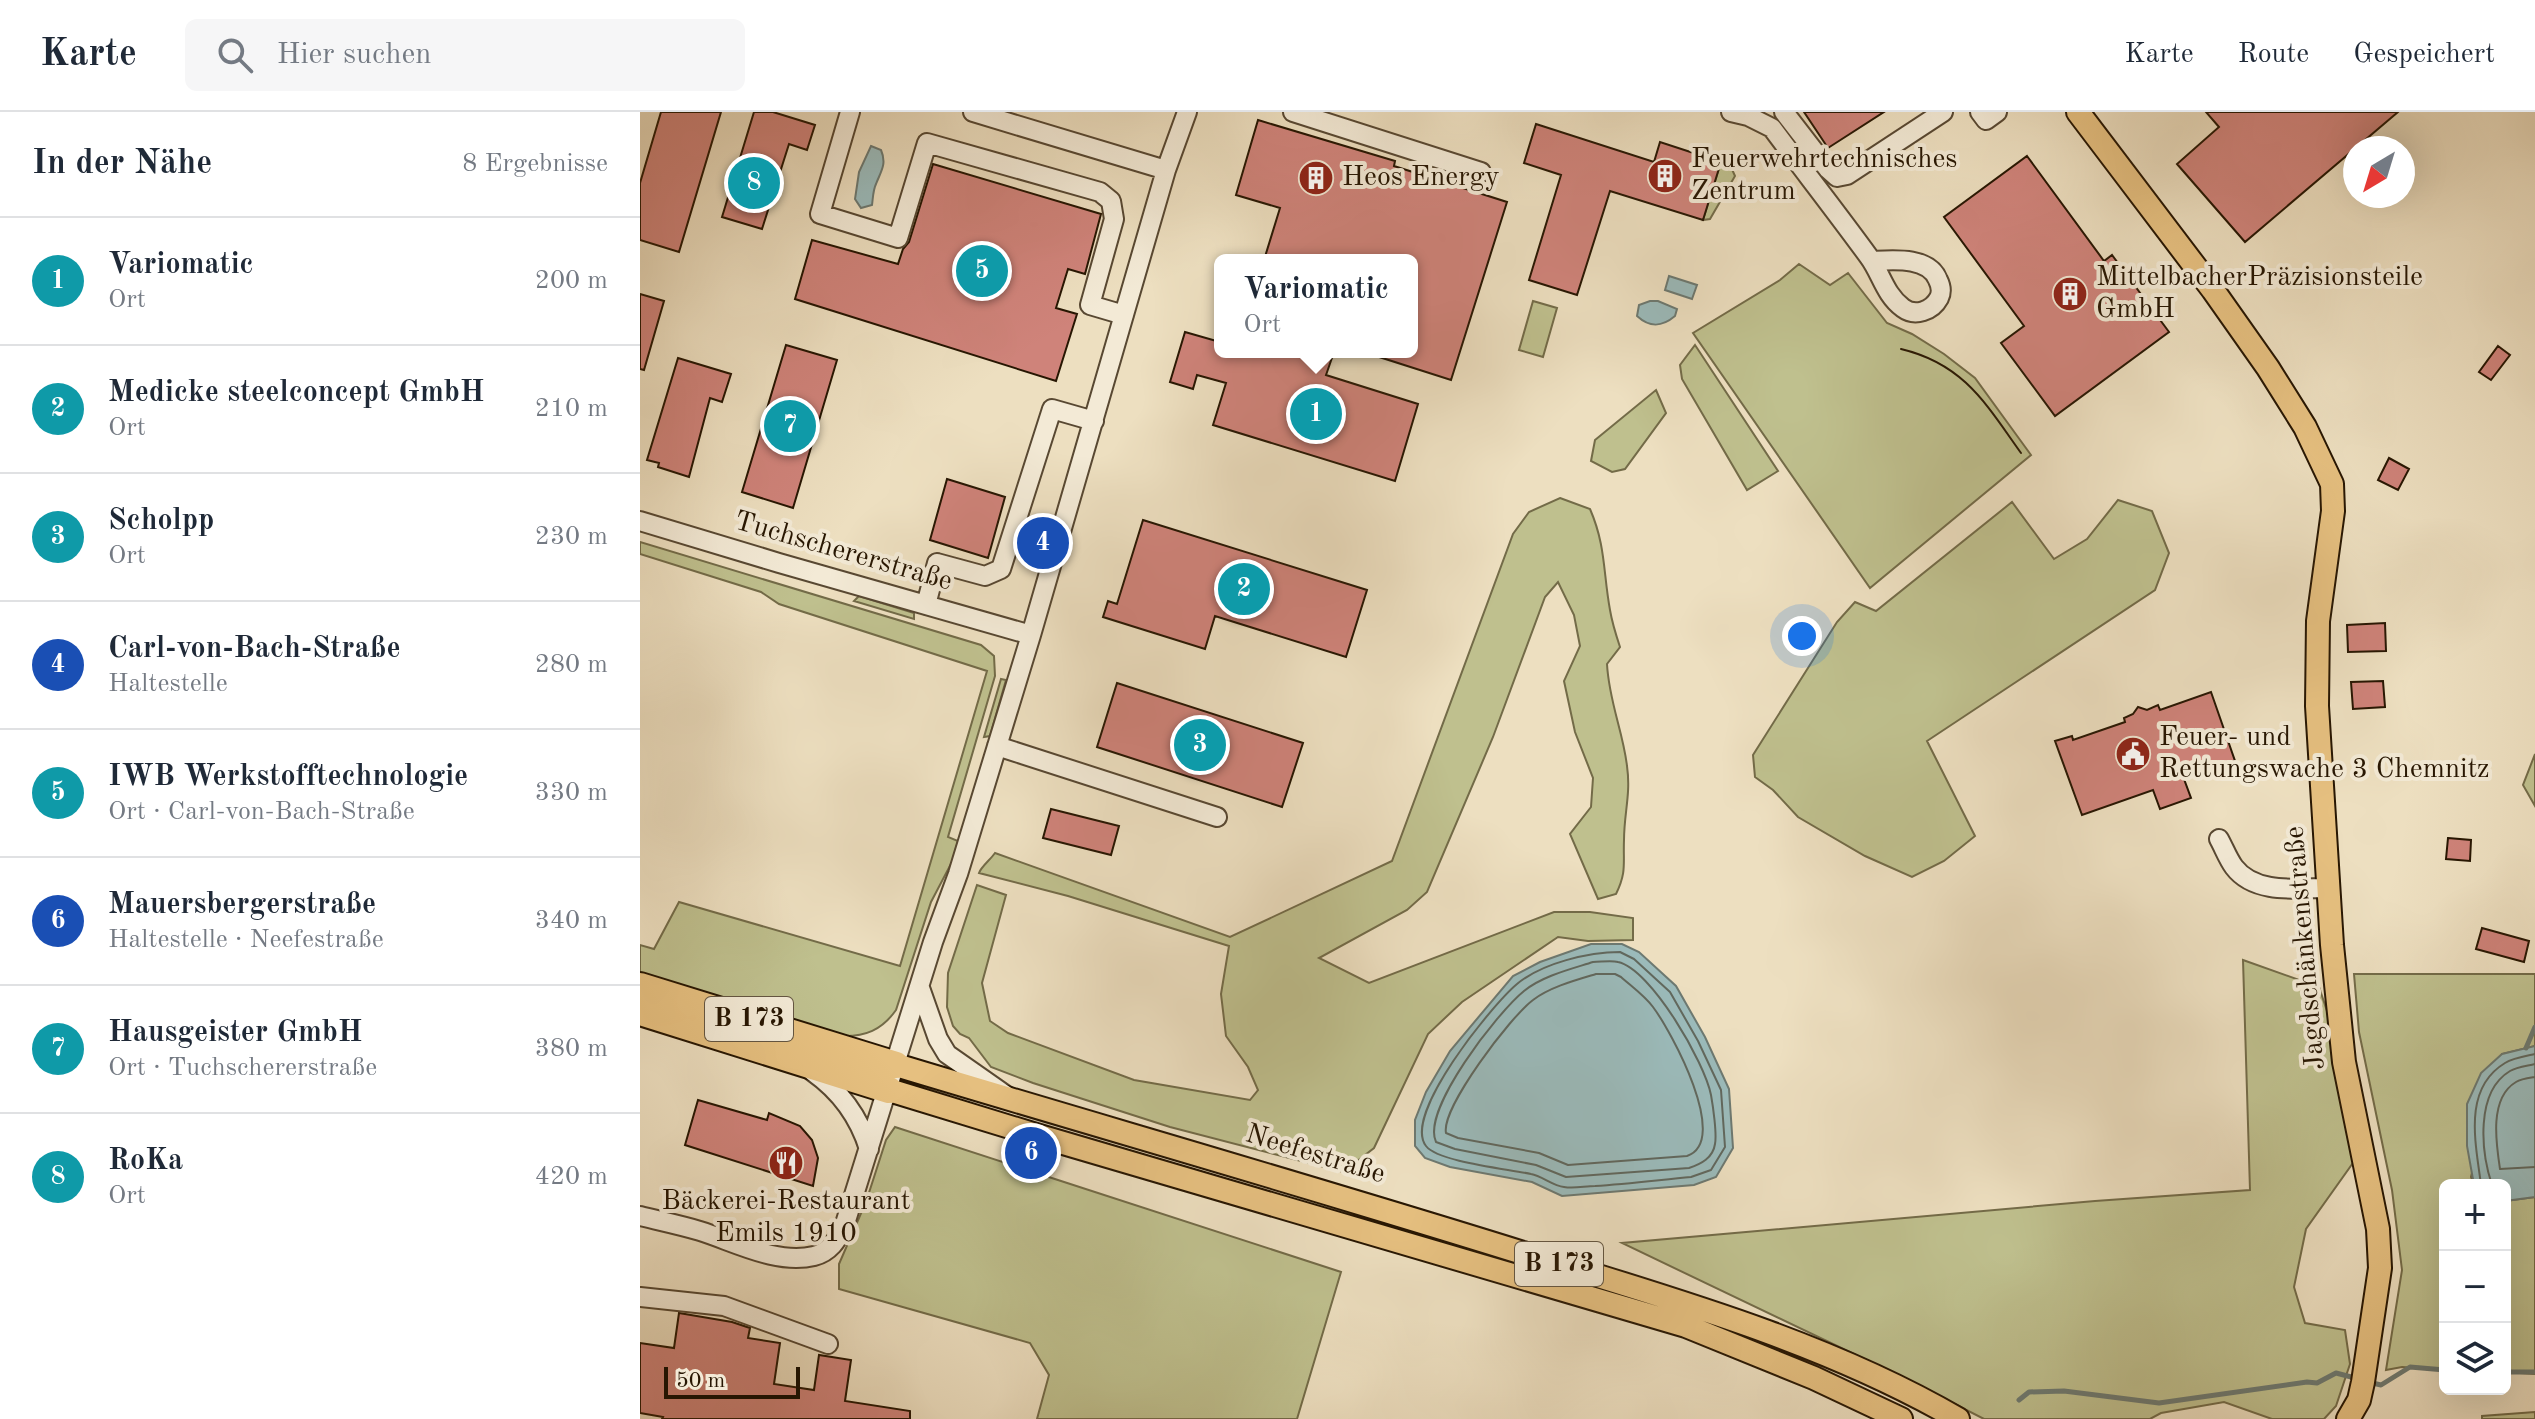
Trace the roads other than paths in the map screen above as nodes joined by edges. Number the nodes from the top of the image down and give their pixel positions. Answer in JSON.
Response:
{"nodes":[{"id":1,"x":850,"y":112,"type":"edge"},
{"id":2,"x":973,"y":112,"type":"edge"},
{"id":3,"x":1187,"y":112,"type":"edge"},
{"id":4,"x":1293,"y":112,"type":"edge"},
{"id":5,"x":1731,"y":112,"type":"edge"},
{"id":6,"x":1784,"y":112,"type":"edge"},
{"id":7,"x":1943,"y":112,"type":"edge"},
{"id":8,"x":1980,"y":112,"type":"edge"},
{"id":9,"x":1997,"y":112,"type":"edge"},
{"id":10,"x":2078,"y":112,"type":"edge"},
{"id":11,"x":1166,"y":170,"type":"junction"},
{"id":12,"x":1481,"y":172,"type":"dead end"},
{"id":13,"x":1872,"y":261,"type":"dead end"},
{"id":14,"x":1124,"y":315,"type":"junction"},
{"id":15,"x":1094,"y":421,"type":"junction"},
{"id":16,"x":640,"y":521,"type":"edge"},
{"id":17,"x":926,"y":605,"type":"junction"},
{"id":18,"x":1031,"y":635,"type":"junction"},
{"id":19,"x":997,"y":746,"type":"junction"},
{"id":20,"x":1217,"y":817,"type":"dead end"},
{"id":21,"x":2219,"y":839,"type":"dead end"},
{"id":22,"x":2329,"y":888,"type":"junction"},
{"id":23,"x":640,"y":986,"type":"edge"},
{"id":24,"x":920,"y":988,"type":"junction"},
{"id":25,"x":640,"y":1012,"type":"edge"},
{"id":26,"x":795,"y":1060,"type":"junction"},
{"id":27,"x":892,"y":1077,"type":"junction"},
{"id":28,"x":1007,"y":1096,"type":"junction"},
{"id":29,"x":869,"y":1149,"type":"junction"},
{"id":30,"x":640,"y":1216,"type":"edge"},
{"id":31,"x":640,"y":1297,"type":"edge"},
{"id":32,"x":828,"y":1344,"type":"dead end"},
{"id":33,"x":2354,"y":1409,"type":"edge"},
{"id":34,"x":1901,"y":1419,"type":"edge"},
{"id":35,"x":1958,"y":1419,"type":"edge"}],
"edges":[{"from":1,"to":14,"type":"street"},
{"from":2,"to":11,"type":"street"},
{"from":3,"to":11,"type":"street"},
{"from":4,"to":12,"type":"street"},
{"from":5,"to":13,"type":"street"},
{"from":6,"to":7,"type":"street"},
{"from":8,"to":9,"type":"street"},
{"from":10,"to":22,"type":"main road","name":"Jagdschänkenstraße"},
{"from":11,"to":14,"type":"street"},
{"from":14,"to":15,"type":"street"},
{"from":15,"to":17,"type":"street"},
{"from":15,"to":18,"type":"street"},
{"from":16,"to":17,"type":"street","name":"Tuchschererstraße"},
{"from":17,"to":18,"type":"street","name":"Tuchschererstraße"},
{"from":18,"to":19,"type":"street"},
{"from":19,"to":20,"type":"street"},
{"from":19,"to":24,"type":"street"},
{"from":21,"to":22,"type":"street"},
{"from":22,"to":33,"type":"main road","name":"Jagdschänkenstraße"},
{"from":23,"to":27,"type":"highway","name":"Neefestraße","number":"B 173"},
{"from":24,"to":27,"type":"street"},
{"from":24,"to":28,"type":"street"},
{"from":25,"to":26,"type":"highway","name":"Neefestraße","number":"B 173"},
{"from":26,"to":27,"type":"highway","name":"Neefestraße","number":"B 173"},
{"from":26,"to":29,"type":"street"},
{"from":27,"to":28,"type":"main road","name":"Neefestraße","number":"B 173"},
{"from":27,"to":29,"type":"street"},
{"from":27,"to":34,"type":"main road","name":"Neefestraße","number":"B 173"},
{"from":28,"to":35,"type":"main road","name":"Neefestraße","number":"B 173"},
{"from":29,"to":30,"type":"street"},
{"from":31,"to":32,"type":"street"}]}
